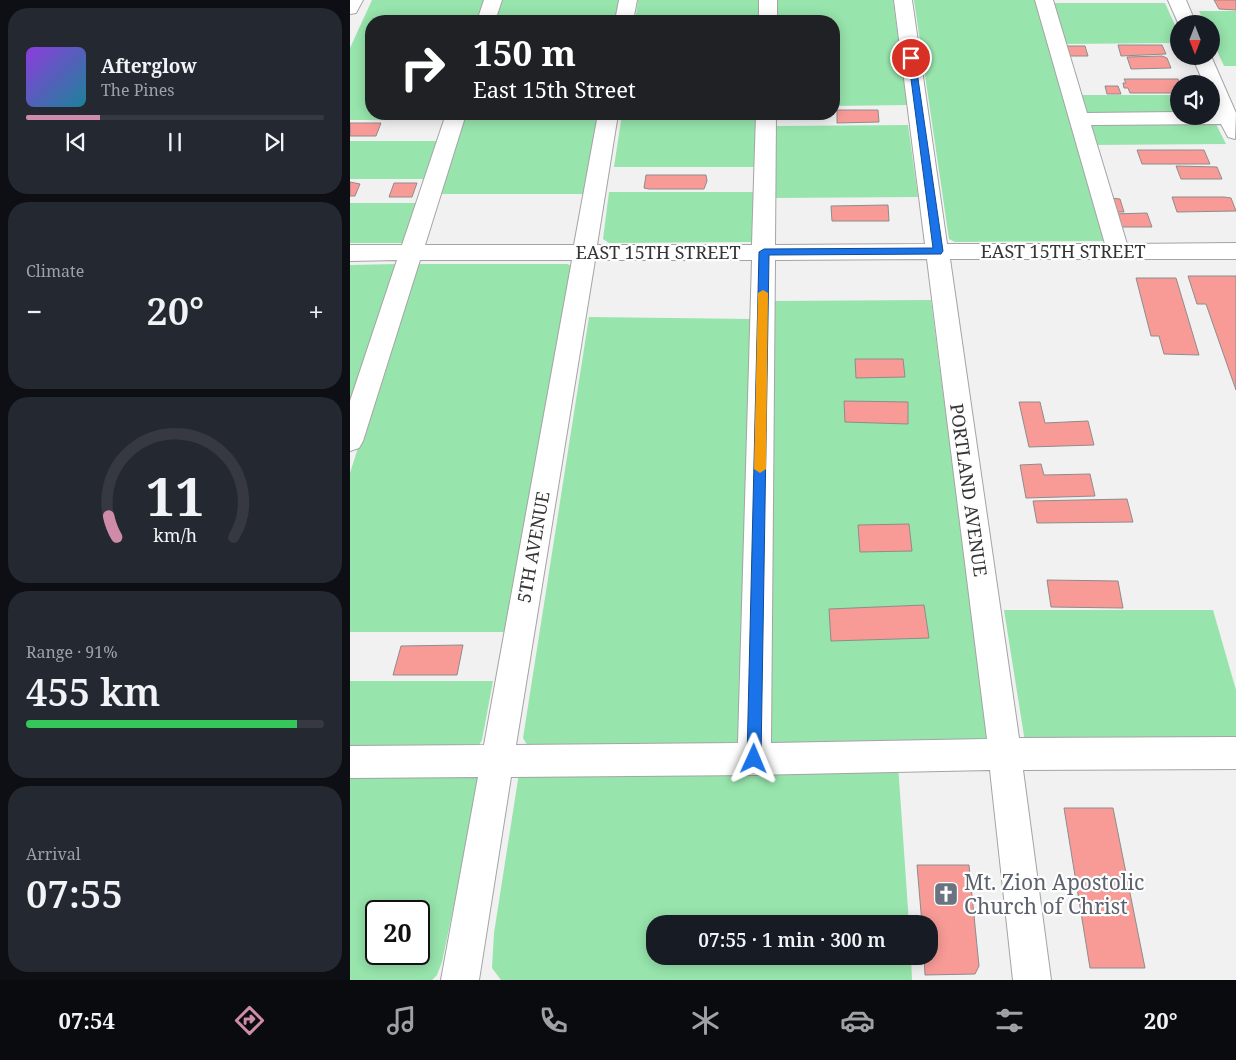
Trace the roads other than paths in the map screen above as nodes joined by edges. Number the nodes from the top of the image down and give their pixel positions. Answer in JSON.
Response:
{"nodes":[{"id":1,"x":354,"y":0,"type":"edge"},
{"id":2,"x":493,"y":0,"type":"edge"},
{"id":3,"x":628,"y":0,"type":"edge"},
{"id":4,"x":768,"y":0,"type":"edge"},
{"id":5,"x":903,"y":0,"type":"edge"},
{"id":6,"x":1044,"y":0,"type":"edge"},
{"id":7,"x":1177,"y":0,"type":"edge"},
{"id":8,"x":350,"y":9,"type":"edge"},
{"id":9,"x":488,"y":15,"type":"edge"},
{"id":10,"x":625,"y":15,"type":"edge"},
{"id":11,"x":768,"y":15,"type":"edge"},
{"id":12,"x":1183,"y":15,"type":"edge"},
{"id":13,"x":1206,"y":65,"type":"edge"},
{"id":14,"x":1079,"y":119,"type":"junction"},
{"id":15,"x":454,"y":120,"type":"edge"},
{"id":16,"x":607,"y":120,"type":"edge"},
{"id":17,"x":766,"y":120,"type":"edge"},
{"id":18,"x":1232,"y":126,"type":"edge"},
{"id":19,"x":1236,"y":250,"type":"edge"},
{"id":20,"x":938,"y":251,"type":"junction"},
{"id":21,"x":1118,"y":251,"type":"junction"},
{"id":22,"x":583,"y":252,"type":"junction"},
{"id":23,"x":764,"y":252,"type":"junction"},
{"id":24,"x":350,"y":253,"type":"edge"},
{"id":25,"x":411,"y":253,"type":"junction"},
{"id":26,"x":350,"y":441,"type":"edge"},
{"id":27,"x":1236,"y":753,"type":"edge"},
{"id":28,"x":1005,"y":754,"type":"junction"},
{"id":29,"x":754,"y":759,"type":"junction"},
{"id":30,"x":497,"y":761,"type":"junction"},
{"id":31,"x":350,"y":762,"type":"edge"},
{"id":32,"x":460,"y":980,"type":"edge"},
{"id":33,"x":1032,"y":980,"type":"edge"}],
"edges":[{"from":1,"to":8,"type":"street"},
{"from":2,"to":9,"type":"street"},
{"from":3,"to":10,"type":"street"},
{"from":4,"to":11,"type":"street"},
{"from":5,"to":20,"type":"street","name":"PORTLAND AVENUE"},
{"from":6,"to":14,"type":"street"},
{"from":7,"to":12,"type":"street"},
{"from":13,"to":18,"type":"street"},
{"from":14,"to":18,"type":"street"},
{"from":14,"to":21,"type":"street"},
{"from":15,"to":25,"type":"street"},
{"from":16,"to":22,"type":"street","name":"5TH AVENUE"},
{"from":17,"to":23,"type":"street"},
{"from":19,"to":21,"type":"street","name":"EAST 15TH STREET"},
{"from":20,"to":21,"type":"street","name":"EAST 15TH STREET"},
{"from":20,"to":23,"type":"street","name":"EAST 15TH STREET"},
{"from":20,"to":28,"type":"street","name":"PORTLAND AVENUE"},
{"from":22,"to":23,"type":"street","name":"EAST 15TH STREET"},
{"from":22,"to":25,"type":"street","name":"EAST 15TH STREET"},
{"from":22,"to":30,"type":"street","name":"5TH AVENUE"},
{"from":23,"to":29,"type":"street"},
{"from":24,"to":25,"type":"street","name":"EAST 15TH STREET"},
{"from":25,"to":26,"type":"street"},
{"from":27,"to":28,"type":"street"},
{"from":28,"to":29,"type":"street"},
{"from":28,"to":33,"type":"street","name":"PORTLAND AVENUE"},
{"from":29,"to":30,"type":"street"},
{"from":30,"to":31,"type":"street"},
{"from":30,"to":32,"type":"street","name":"5TH AVENUE"}]}
